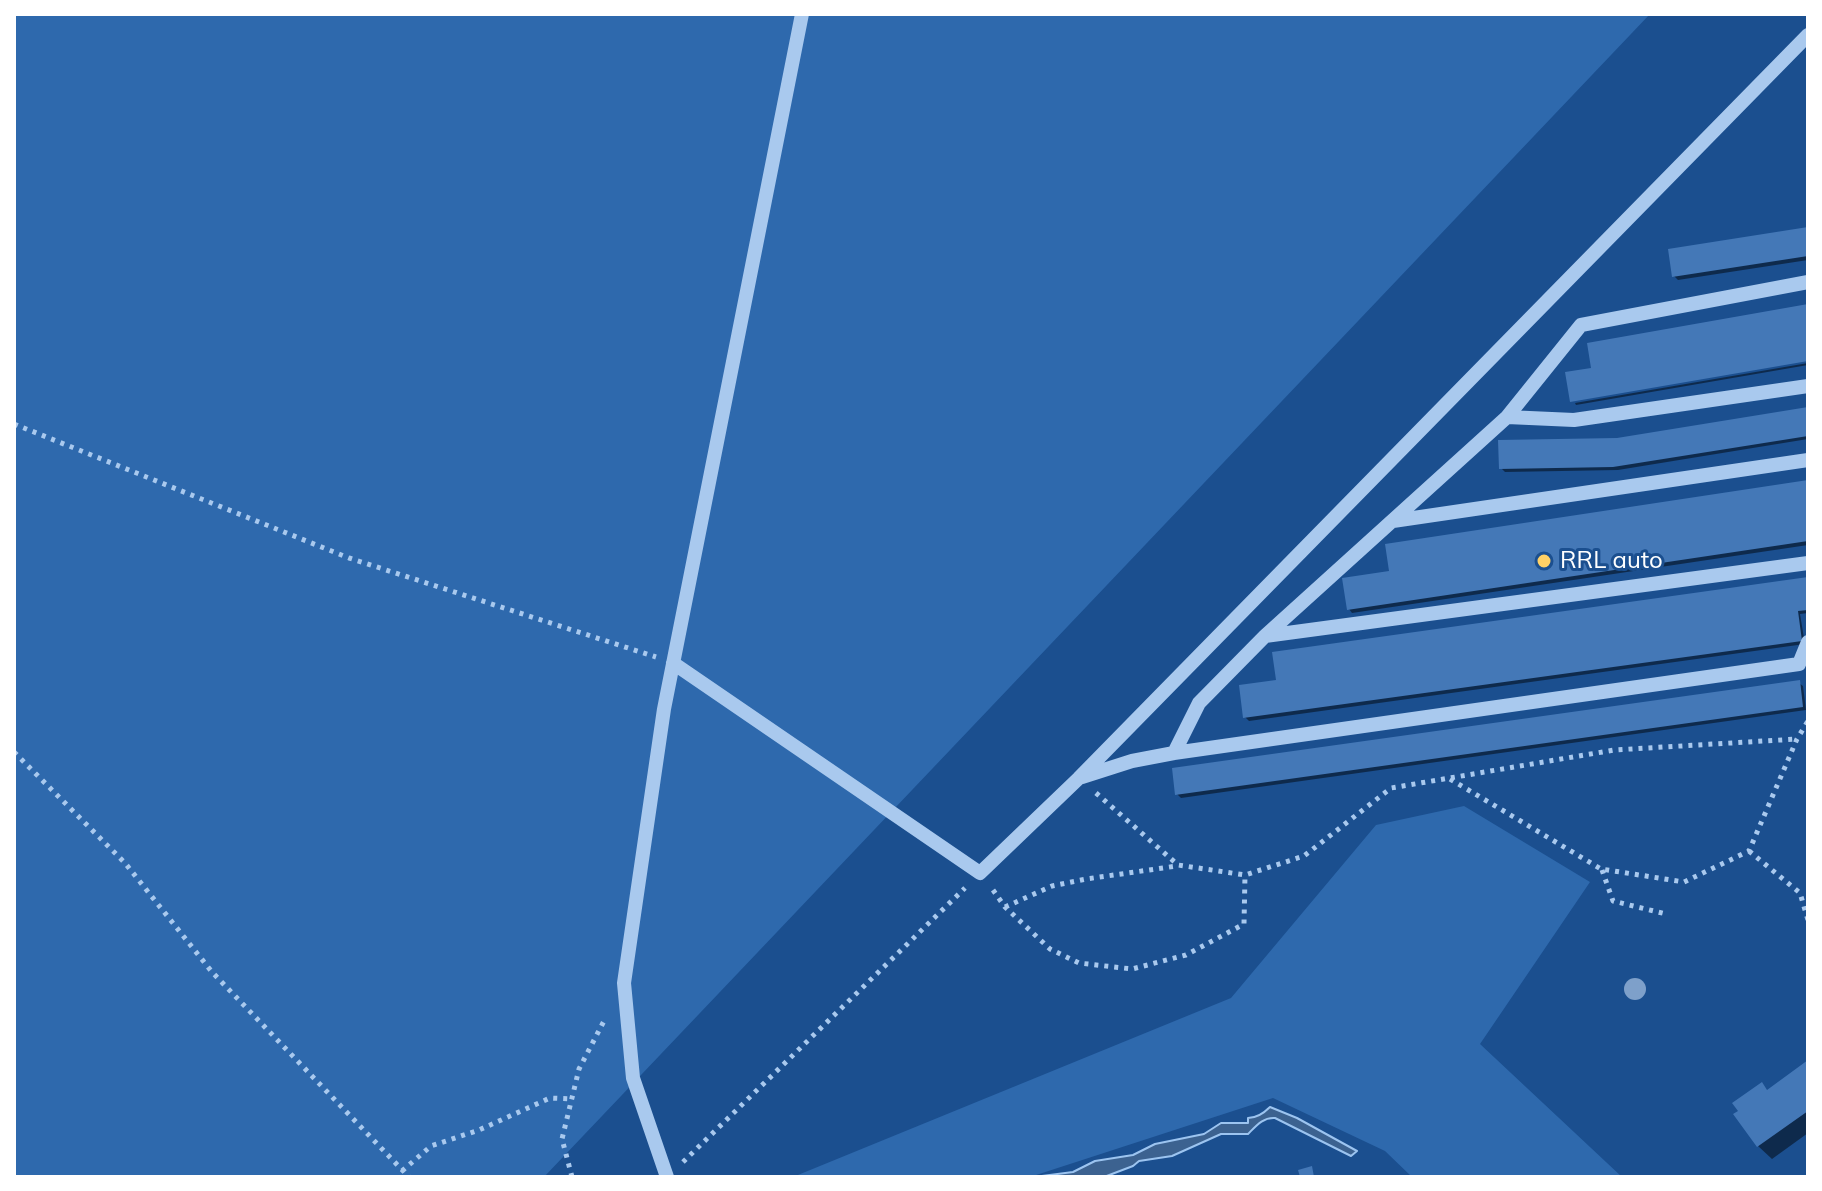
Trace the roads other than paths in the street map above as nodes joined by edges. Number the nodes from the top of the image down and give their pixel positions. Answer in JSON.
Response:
{"nodes":[{"id":1,"x":802,"y":14,"type":"edge"},
{"id":2,"x":1808,"y":35,"type":"edge"},
{"id":3,"x":1808,"y":282,"type":"edge"},
{"id":4,"x":1808,"y":386,"type":"edge"},
{"id":5,"x":1507,"y":417,"type":"junction"},
{"id":6,"x":1808,"y":460,"type":"edge"},
{"id":7,"x":1393,"y":521,"type":"junction"},
{"id":8,"x":1808,"y":563,"type":"edge"},
{"id":9,"x":1265,"y":636,"type":"junction"},
{"id":10,"x":1808,"y":642,"type":"edge"},
{"id":11,"x":673,"y":663,"type":"junction"},
{"id":12,"x":1174,"y":753,"type":"junction"},
{"id":13,"x":1079,"y":778,"type":"junction"},
{"id":14,"x":672,"y":1173,"type":"edge"}],
"edges":[{"from":1,"to":11,"type":"street"},
{"from":2,"to":13,"type":"street"},
{"from":3,"to":5,"type":"street"},
{"from":4,"to":5,"type":"street"},
{"from":5,"to":7,"type":"street"},
{"from":6,"to":7,"type":"street"},
{"from":7,"to":9,"type":"street"},
{"from":8,"to":9,"type":"street"},
{"from":9,"to":12,"type":"street"},
{"from":10,"to":12,"type":"street"},
{"from":11,"to":13,"type":"street"},
{"from":11,"to":14,"type":"street"},
{"from":12,"to":13,"type":"street"}]}
